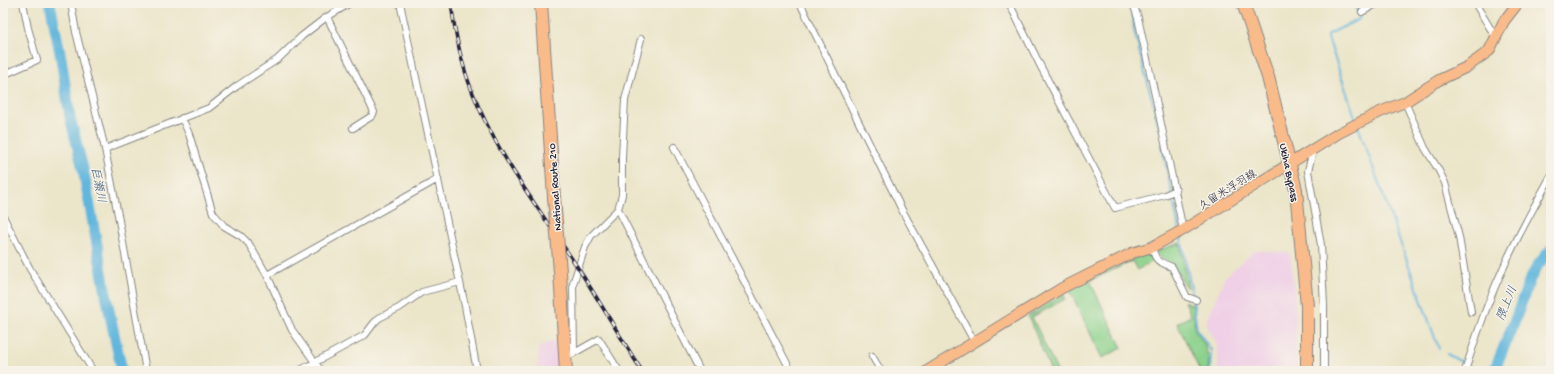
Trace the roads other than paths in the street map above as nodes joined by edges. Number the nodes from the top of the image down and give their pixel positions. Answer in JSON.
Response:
{"nodes":[{"id":1,"x":23,"y":3,"type":"edge"},
{"id":2,"x":71,"y":3,"type":"edge"},
{"id":3,"x":350,"y":3,"type":"edge"},
{"id":4,"x":400,"y":3,"type":"edge"},
{"id":5,"x":541,"y":3,"type":"edge"},
{"id":6,"x":800,"y":3,"type":"edge"},
{"id":7,"x":1009,"y":3,"type":"edge"},
{"id":8,"x":1133,"y":3,"type":"edge"},
{"id":9,"x":1243,"y":3,"type":"edge"},
{"id":10,"x":1378,"y":3,"type":"edge"},
{"id":11,"x":1476,"y":3,"type":"edge"},
{"id":12,"x":1518,"y":3,"type":"edge"},
{"id":13,"x":1362,"y":12,"type":"dead end"},
{"id":14,"x":327,"y":17,"type":"junction"},
{"id":15,"x":1496,"y":38,"type":"junction"},
{"id":16,"x":641,"y":39,"type":"dead end"},
{"id":17,"x":3,"y":75,"type":"edge"},
{"id":18,"x":1405,"y":102,"type":"junction"},
{"id":19,"x":182,"y":118,"type":"junction"},
{"id":20,"x":353,"y":128,"type":"dead end"},
{"id":21,"x":674,"y":147,"type":"dead end"},
{"id":22,"x":105,"y":150,"type":"junction"},
{"id":23,"x":1313,"y":150,"type":"junction"},
{"id":24,"x":1289,"y":164,"type":"junction"},
{"id":25,"x":1551,"y":176,"type":"edge"},
{"id":26,"x":438,"y":179,"type":"junction"},
{"id":27,"x":1176,"y":190,"type":"junction"},
{"id":28,"x":618,"y":209,"type":"junction"},
{"id":29,"x":3,"y":216,"type":"edge"},
{"id":30,"x":1183,"y":230,"type":"junction"},
{"id":31,"x":1152,"y":247,"type":"junction"},
{"id":32,"x":267,"y":275,"type":"junction"},
{"id":33,"x":460,"y":282,"type":"junction"},
{"id":34,"x":1193,"y":299,"type":"dead end"},
{"id":35,"x":1471,"y":312,"type":"dead end"},
{"id":36,"x":974,"y":341,"type":"junction"},
{"id":37,"x":570,"y":355,"type":"junction"},
{"id":38,"x":872,"y":356,"type":"dead end"},
{"id":39,"x":316,"y":362,"type":"junction"},
{"id":40,"x":93,"y":371,"type":"edge"},
{"id":41,"x":146,"y":371,"type":"edge"},
{"id":42,"x":299,"y":371,"type":"edge"},
{"id":43,"x":321,"y":371,"type":"edge"},
{"id":44,"x":477,"y":371,"type":"edge"},
{"id":45,"x":566,"y":371,"type":"edge"},
{"id":46,"x":619,"y":371,"type":"edge"},
{"id":47,"x":700,"y":371,"type":"edge"},
{"id":48,"x":791,"y":371,"type":"edge"},
{"id":49,"x":881,"y":371,"type":"edge"},
{"id":50,"x":926,"y":371,"type":"edge"},
{"id":51,"x":1307,"y":371,"type":"edge"},
{"id":52,"x":1324,"y":371,"type":"edge"},
{"id":53,"x":1465,"y":371,"type":"edge"}],
"edges":[{"from":1,"to":17,"type":"street"},
{"from":2,"to":22,"type":"street"},
{"from":3,"to":14,"type":"street"},
{"from":4,"to":26,"type":"street"},
{"from":5,"to":37,"type":"highway","name":"National Route 210","bridge":true},
{"from":6,"to":36,"type":"street"},
{"from":7,"to":27,"type":"street"},
{"from":8,"to":27,"type":"street"},
{"from":9,"to":24,"type":"highway","name":"Ukiha Bypass"},
{"from":10,"to":13,"type":"street"},
{"from":11,"to":15,"type":"street"},
{"from":12,"to":15,"type":"main road","name":"久留米浮羽線"},
{"from":14,"to":19,"type":"street"},
{"from":14,"to":20,"type":"street"},
{"from":15,"to":18,"type":"main road","name":"久留米浮羽線"},
{"from":16,"to":28,"type":"street"},
{"from":18,"to":23,"type":"main road","name":"久留米浮羽線"},
{"from":18,"to":35,"type":"street"},
{"from":19,"to":22,"type":"street"},
{"from":19,"to":32,"type":"street"},
{"from":21,"to":48,"type":"street"},
{"from":22,"to":41,"type":"street"},
{"from":23,"to":24,"type":"main road","name":"久留米浮羽線"},
{"from":23,"to":52,"type":"street"},
{"from":24,"to":30,"type":"main road","name":"久留米浮羽線"},
{"from":24,"to":51,"type":"highway","name":"Ukiha Bypass"},
{"from":25,"to":53,"type":"street"},
{"from":26,"to":32,"type":"street"},
{"from":26,"to":33,"type":"street"},
{"from":27,"to":30,"type":"street"},
{"from":28,"to":37,"type":"street"},
{"from":28,"to":47,"type":"street"},
{"from":29,"to":40,"type":"street"},
{"from":30,"to":31,"type":"main road","name":"久留米浮羽線"},
{"from":31,"to":34,"type":"street"},
{"from":31,"to":36,"type":"main road","name":"久留米浮羽線"},
{"from":32,"to":39,"type":"street"},
{"from":33,"to":39,"type":"street"},
{"from":33,"to":44,"type":"street"},
{"from":36,"to":50,"type":"main road","name":"久留米浮羽線"},
{"from":37,"to":45,"type":"highway","name":"National Route 210"},
{"from":37,"to":46,"type":"street"},
{"from":38,"to":49,"type":"street"},
{"from":39,"to":42,"type":"street"},
{"from":39,"to":43,"type":"street"}]}
